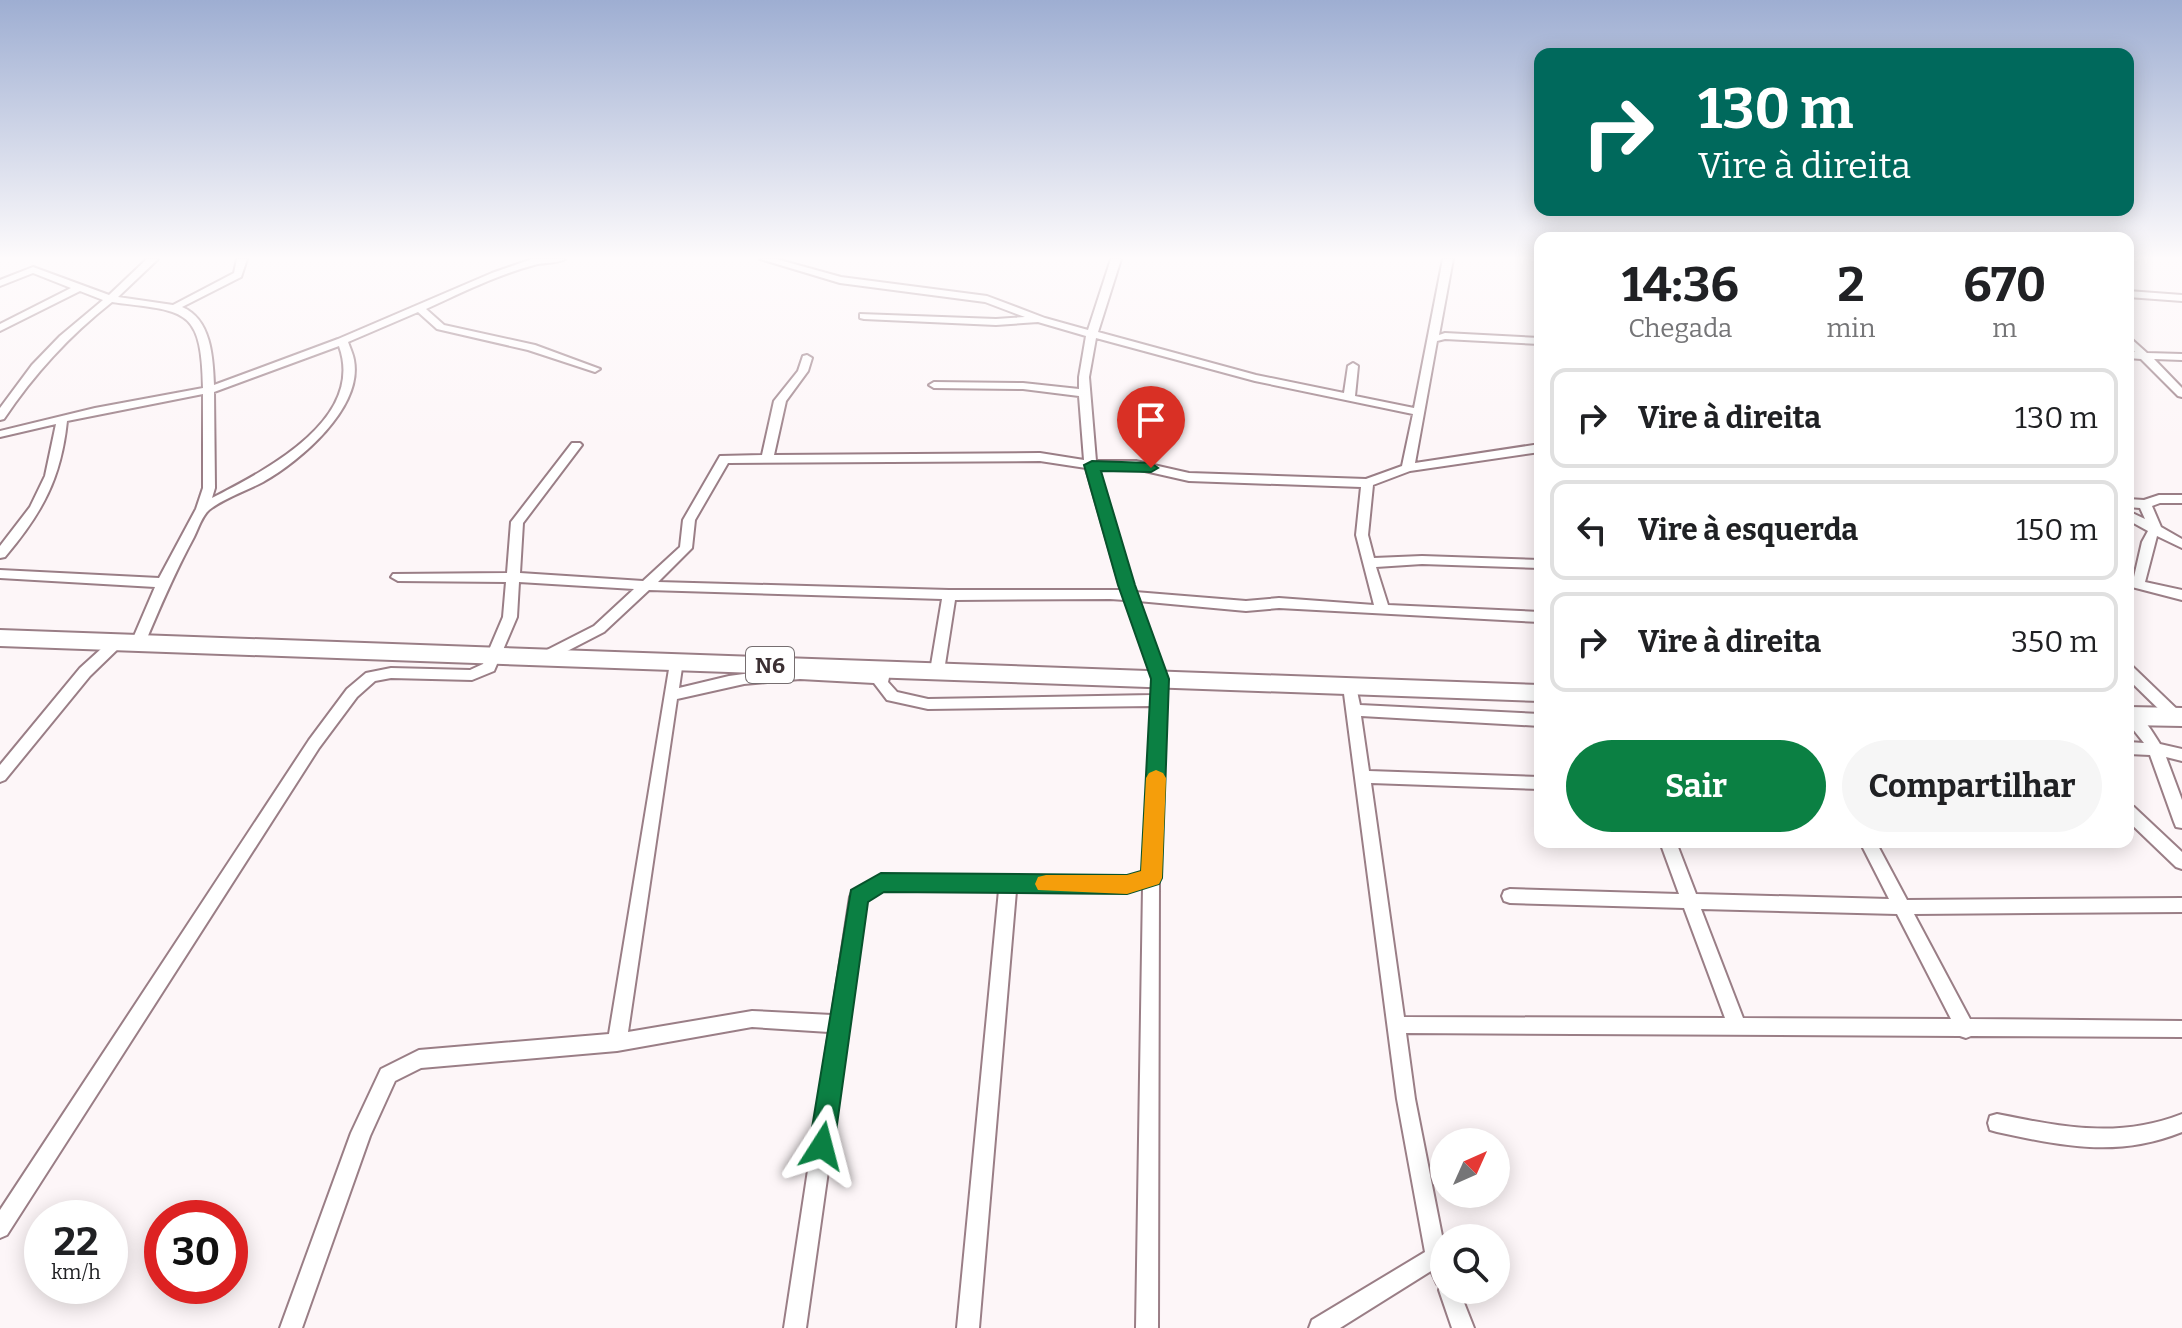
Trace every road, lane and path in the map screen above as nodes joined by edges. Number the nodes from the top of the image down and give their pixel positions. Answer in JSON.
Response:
{"nodes":[{"id":1,"x":84,"y":321,"type":"edge"},
{"id":2,"x":194,"y":321,"type":"edge"},
{"id":3,"x":389,"y":321,"type":"edge"},
{"id":4,"x":434,"y":321,"type":"edge"},
{"id":5,"x":973,"y":321,"type":"edge"},
{"id":6,"x":1019,"y":321,"type":"edge"},
{"id":7,"x":1045,"y":321,"type":"edge"},
{"id":8,"x":1096,"y":321,"type":"edge"},
{"id":9,"x":1436,"y":321,"type":"edge"},
{"id":10,"x":1092,"y":334,"type":"junction"},
{"id":11,"x":1431,"y":340,"type":"junction"},
{"id":12,"x":342,"y":341,"type":"junction"},
{"id":13,"x":1534,"y":341,"type":"edge"},
{"id":14,"x":2134,"y":345,"type":"edge"},
{"id":15,"x":2134,"y":355,"type":"edge"},
{"id":16,"x":2144,"y":356,"type":"junction"},
{"id":17,"x":2182,"y":357,"type":"edge"},
{"id":18,"x":807,"y":358,"type":"dead end"},
{"id":19,"x":1353,"y":366,"type":"dead end"},
{"id":20,"x":595,"y":369,"type":"dead end"},
{"id":21,"x":934,"y":385,"type":"dead end"},
{"id":22,"x":0,"y":389,"type":"edge"},
{"id":23,"x":209,"y":390,"type":"junction"},
{"id":24,"x":15,"y":391,"type":"junction"},
{"id":25,"x":1085,"y":393,"type":"junction"},
{"id":26,"x":2182,"y":394,"type":"edge"},
{"id":27,"x":1349,"y":399,"type":"junction"},
{"id":28,"x":1418,"y":412,"type":"junction"},
{"id":29,"x":0,"y":417,"type":"edge"},
{"id":30,"x":62,"y":419,"type":"junction"},
{"id":31,"x":0,"y":434,"type":"edge"},
{"id":32,"x":576,"y":445,"type":"dead end"},
{"id":33,"x":1534,"y":449,"type":"edge"},
{"id":34,"x":767,"y":459,"type":"junction"},
{"id":35,"x":1092,"y":465,"type":"junction"},
{"id":36,"x":1408,"y":468,"type":"junction"},
{"id":37,"x":1367,"y":483,"type":"junction"},
{"id":38,"x":2182,"y":499,"type":"edge"},
{"id":39,"x":2134,"y":503,"type":"edge"},
{"id":40,"x":2145,"y":504,"type":"junction"},
{"id":41,"x":202,"y":509,"type":"junction"},
{"id":42,"x":2134,"y":518,"type":"edge"},
{"id":43,"x":2155,"y":529,"type":"junction"},
{"id":44,"x":2182,"y":544,"type":"edge"},
{"id":45,"x":0,"y":554,"type":"edge"},
{"id":46,"x":1369,"y":563,"type":"junction"},
{"id":47,"x":1534,"y":564,"type":"edge"},
{"id":48,"x":0,"y":574,"type":"edge"},
{"id":49,"x":398,"y":577,"type":"dead end"},
{"id":50,"x":511,"y":580,"type":"junction"},
{"id":51,"x":2134,"y":580,"type":"edge"},
{"id":52,"x":163,"y":583,"type":"junction"},
{"id":53,"x":2134,"y":583,"type":"edge"},
{"id":54,"x":646,"y":585,"type":"junction"},
{"id":55,"x":949,"y":595,"type":"junction"},
{"id":56,"x":2182,"y":595,"type":"edge"},
{"id":57,"x":1131,"y":598,"type":"junction"},
{"id":58,"x":1384,"y":610,"type":"junction"},
{"id":59,"x":1534,"y":617,"type":"edge"},
{"id":60,"x":0,"y":638,"type":"edge"},
{"id":61,"x":127,"y":642,"type":"junction"},
{"id":62,"x":494,"y":655,"type":"junction"},
{"id":63,"x":546,"y":657,"type":"junction"},
{"id":64,"x":676,"y":661,"type":"junction"},
{"id":65,"x":937,"y":671,"type":"junction"},
{"id":66,"x":883,"y":673,"type":"junction"},
{"id":67,"x":2134,"y":676,"type":"edge"},
{"id":68,"x":1350,"y":686,"type":"junction"},
{"id":69,"x":1160,"y":690,"type":"junction"},
{"id":70,"x":1534,"y":693,"type":"edge"},
{"id":71,"x":671,"y":695,"type":"junction"},
{"id":72,"x":1353,"y":710,"type":"junction"},
{"id":73,"x":2134,"y":715,"type":"edge"},
{"id":74,"x":2179,"y":717,"type":"edge"},
{"id":75,"x":1534,"y":720,"type":"edge"},
{"id":76,"x":2134,"y":722,"type":"edge"},
{"id":77,"x":2134,"y":748,"type":"edge"},
{"id":78,"x":2154,"y":749,"type":"junction"},
{"id":79,"x":2182,"y":755,"type":"edge"},
{"id":80,"x":0,"y":776,"type":"edge"},
{"id":81,"x":1362,"y":777,"type":"junction"},
{"id":82,"x":1534,"y":783,"type":"edge"},
{"id":83,"x":2134,"y":817,"type":"edge"},
{"id":84,"x":2182,"y":822,"type":"edge"},
{"id":85,"x":1670,"y":848,"type":"edge"},
{"id":86,"x":1871,"y":848,"type":"edge"},
{"id":87,"x":2182,"y":862,"type":"edge"},
{"id":88,"x":1151,"y":878,"type":"junction"},
{"id":89,"x":1008,"y":884,"type":"junction"},
{"id":90,"x":1510,"y":896,"type":"dead end"},
{"id":91,"x":1689,"y":900,"type":"junction"},
{"id":92,"x":2182,"y":905,"type":"edge"},
{"id":93,"x":1902,"y":907,"type":"junction"},
{"id":94,"x":840,"y":1024,"type":"junction"},
{"id":95,"x":1397,"y":1025,"type":"junction"},
{"id":96,"x":1737,"y":1026,"type":"junction"},
{"id":97,"x":2182,"y":1029,"type":"edge"},
{"id":98,"x":1966,"y":1030,"type":"junction"},
{"id":99,"x":617,"y":1042,"type":"junction"},
{"id":100,"x":1997,"y":1123,"type":"dead end"},
{"id":101,"x":2182,"y":1123,"type":"edge"},
{"id":102,"x":1431,"y":1224,"type":"edge"},
{"id":103,"x":0,"y":1228,"type":"edge"},
{"id":104,"x":1430,"y":1272,"type":"edge"},
{"id":105,"x":1454,"y":1304,"type":"edge"},
{"id":106,"x":291,"y":1328,"type":"edge"},
{"id":107,"x":795,"y":1328,"type":"edge"},
{"id":108,"x":968,"y":1328,"type":"edge"},
{"id":109,"x":1147,"y":1328,"type":"edge"},
{"id":110,"x":1320,"y":1328,"type":"edge"},
{"id":111,"x":1463,"y":1328,"type":"edge"}],
"edges":[{"from":1,"to":24,"type":"street"},
{"from":2,"to":23,"type":"street"},
{"from":3,"to":12,"type":"street"},
{"from":4,"to":20,"type":"street"},
{"from":5,"to":6,"type":"street"},
{"from":7,"to":10,"type":"street"},
{"from":8,"to":10,"type":"street"},
{"from":9,"to":11,"type":"street"},
{"from":10,"to":25,"type":"street"},
{"from":10,"to":27,"type":"street"},
{"from":11,"to":13,"type":"street"},
{"from":11,"to":28,"type":"street"},
{"from":12,"to":23,"type":"street"},
{"from":12,"to":41,"type":"street"},
{"from":14,"to":16,"type":"street"},
{"from":15,"to":16,"type":"street"},
{"from":16,"to":17,"type":"street"},
{"from":16,"to":26,"type":"street"},
{"from":18,"to":34,"type":"street"},
{"from":19,"to":27,"type":"street"},
{"from":21,"to":25,"type":"street"},
{"from":22,"to":24,"type":"street"},
{"from":23,"to":30,"type":"street"},
{"from":23,"to":41,"type":"street"},
{"from":24,"to":29,"type":"street"},
{"from":25,"to":35,"type":"street"},
{"from":27,"to":28,"type":"street"},
{"from":28,"to":36,"type":"street"},
{"from":30,"to":31,"type":"street"},
{"from":30,"to":45,"type":"street"},
{"from":32,"to":50,"type":"street"},
{"from":33,"to":36,"type":"street"},
{"from":34,"to":35,"type":"street"},
{"from":34,"to":54,"type":"street"},
{"from":35,"to":37,"type":"street"},
{"from":35,"to":57,"type":"street"},
{"from":36,"to":37,"type":"street"},
{"from":37,"to":46,"type":"street"},
{"from":38,"to":40,"type":"street"},
{"from":39,"to":40,"type":"street"},
{"from":40,"to":43,"type":"street"},
{"from":41,"to":52,"type":"street"},
{"from":42,"to":43,"type":"street"},
{"from":43,"to":44,"type":"street"},
{"from":43,"to":51,"type":"street"},
{"from":46,"to":47,"type":"street"},
{"from":46,"to":58,"type":"street"},
{"from":48,"to":52,"type":"street"},
{"from":49,"to":50,"type":"street"},
{"from":50,"to":54,"type":"street"},
{"from":50,"to":62,"type":"street"},
{"from":52,"to":61,"type":"street"},
{"from":53,"to":56,"type":"street"},
{"from":54,"to":55,"type":"street"},
{"from":54,"to":63,"type":"street"},
{"from":55,"to":57,"type":"street"},
{"from":55,"to":65,"type":"street"},
{"from":57,"to":58,"type":"street"},
{"from":57,"to":69,"type":"street"},
{"from":58,"to":59,"type":"street"},
{"from":60,"to":61,"type":"highway","number":"N6"},
{"from":61,"to":62,"type":"highway","number":"N6"},
{"from":61,"to":80,"type":"street"},
{"from":62,"to":63,"type":"highway","number":"N6"},
{"from":62,"to":103,"type":"street"},
{"from":63,"to":64,"type":"highway","number":"N6"},
{"from":64,"to":66,"type":"highway","number":"N6"},
{"from":64,"to":71,"type":"street"},
{"from":65,"to":66,"type":"highway","number":"N6"},
{"from":65,"to":69,"type":"highway","number":"N6"},
{"from":66,"to":69,"type":"street"},
{"from":66,"to":71,"type":"street"},
{"from":67,"to":74,"type":"street"},
{"from":68,"to":69,"type":"highway","number":"N6"},
{"from":68,"to":70,"type":"highway","number":"N6"},
{"from":68,"to":72,"type":"street"},
{"from":69,"to":88,"type":"street"},
{"from":71,"to":99,"type":"street"},
{"from":72,"to":75,"type":"street"},
{"from":72,"to":81,"type":"street"},
{"from":73,"to":74,"type":"highway"},
{"from":76,"to":78,"type":"street"},
{"from":77,"to":78,"type":"street"},
{"from":78,"to":79,"type":"street"},
{"from":78,"to":84,"type":"street"},
{"from":81,"to":82,"type":"street"},
{"from":81,"to":95,"type":"street"},
{"from":83,"to":87,"type":"street"},
{"from":85,"to":91,"type":"street"},
{"from":86,"to":93,"type":"street"},
{"from":88,"to":89,"type":"street"},
{"from":88,"to":109,"type":"street"},
{"from":89,"to":94,"type":"street"},
{"from":89,"to":108,"type":"street"},
{"from":90,"to":91,"type":"street"},
{"from":91,"to":93,"type":"street"},
{"from":91,"to":96,"type":"street"},
{"from":92,"to":93,"type":"street"},
{"from":93,"to":98,"type":"street"},
{"from":94,"to":99,"type":"street"},
{"from":94,"to":107,"type":"street"},
{"from":95,"to":96,"type":"street"},
{"from":95,"to":102,"type":"street"},
{"from":96,"to":98,"type":"street"},
{"from":97,"to":98,"type":"street"},
{"from":99,"to":106,"type":"street"},
{"from":100,"to":101,"type":"street"},
{"from":104,"to":110,"type":"street"},
{"from":105,"to":111,"type":"street"}]}
